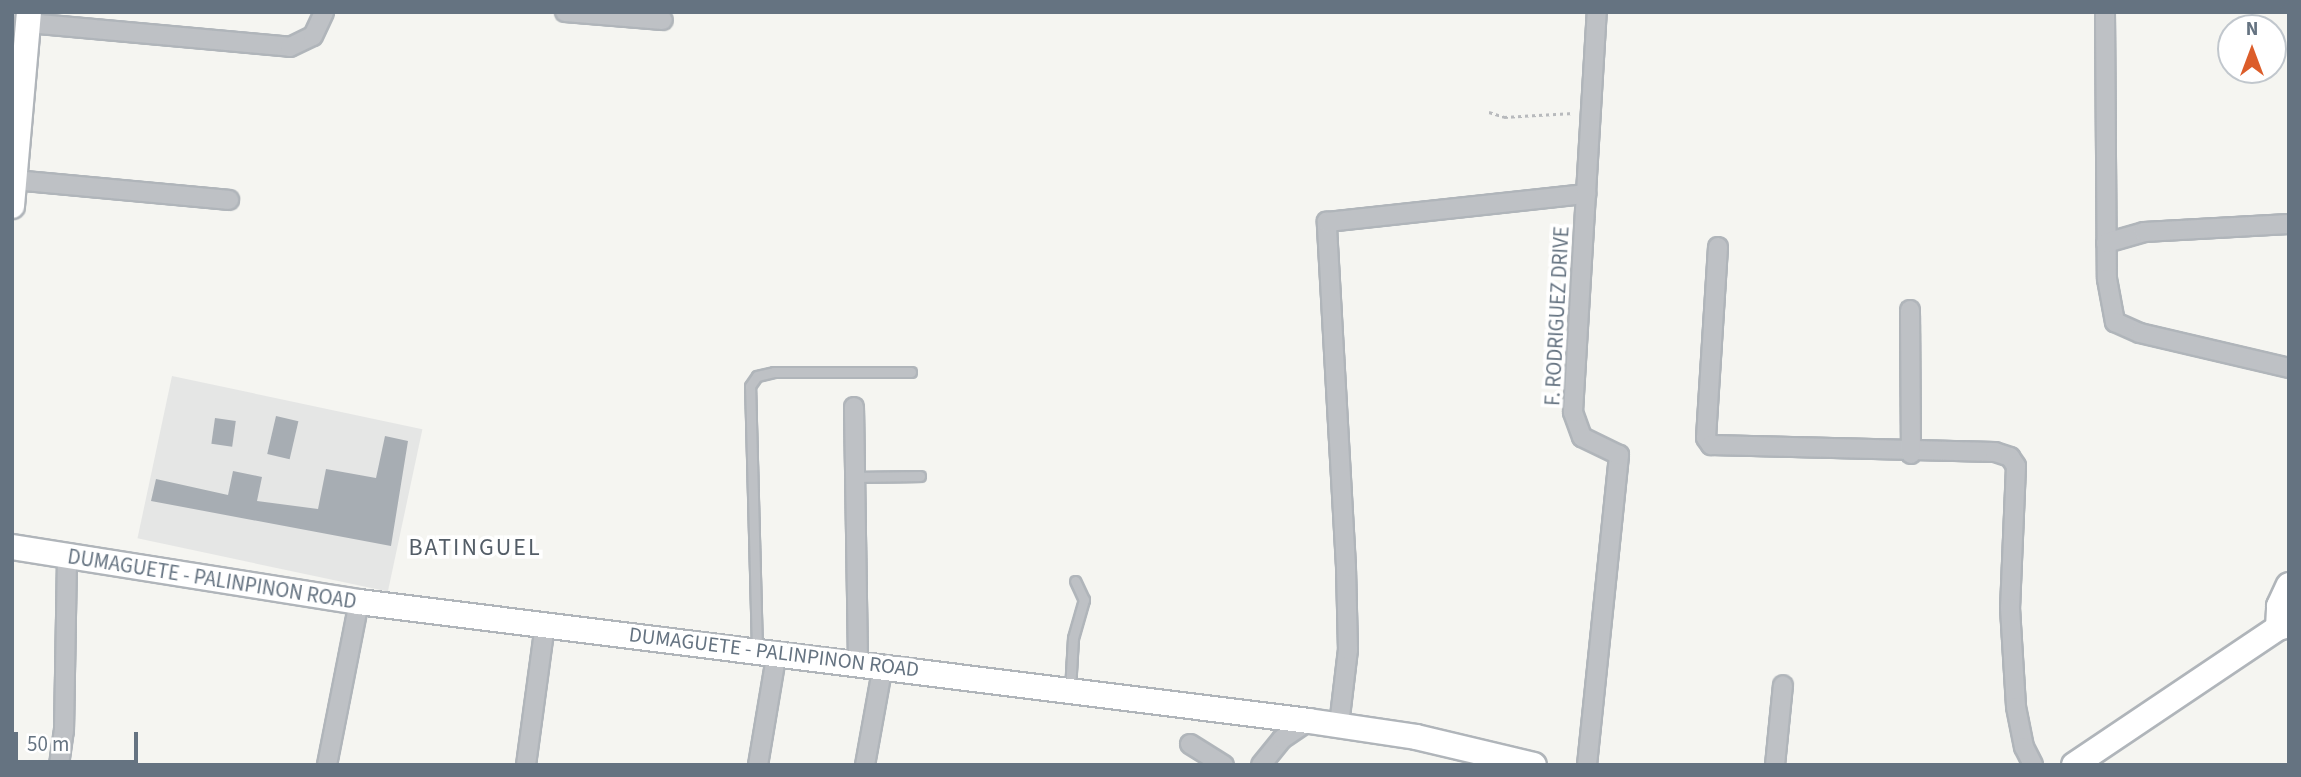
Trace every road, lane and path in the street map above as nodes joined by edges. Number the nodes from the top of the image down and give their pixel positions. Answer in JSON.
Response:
{"nodes":[{"id":1,"x":324,"y":12,"type":"edge"},
{"id":2,"x":565,"y":12,"type":"edge"},
{"id":3,"x":1597,"y":12,"type":"edge"},
{"id":4,"x":2105,"y":12,"type":"edge"},
{"id":5,"x":29,"y":18,"type":"edge"},
{"id":6,"x":663,"y":20,"type":"dead end"},
{"id":7,"x":1591,"y":109,"type":"junction"},
{"id":8,"x":1489,"y":112,"type":"dead end"},
{"id":9,"x":15,"y":180,"type":"junction"},
{"id":10,"x":1586,"y":194,"type":"junction"},
{"id":11,"x":229,"y":200,"type":"dead end"},
{"id":12,"x":12,"y":206,"type":"edge"},
{"id":13,"x":2289,"y":224,"type":"edge"},
{"id":14,"x":2106,"y":243,"type":"junction"},
{"id":15,"x":1718,"y":247,"type":"dead end"},
{"id":16,"x":1910,"y":310,"type":"dead end"},
{"id":17,"x":2289,"y":368,"type":"edge"},
{"id":18,"x":911,"y":372,"type":"dead end"},
{"id":19,"x":854,"y":407,"type":"dead end"},
{"id":20,"x":1910,"y":454,"type":"junction"},
{"id":21,"x":919,"y":476,"type":"dead end"},
{"id":22,"x":856,"y":477,"type":"junction"},
{"id":23,"x":12,"y":547,"type":"edge"},
{"id":24,"x":67,"y":556,"type":"junction"},
{"id":25,"x":1075,"y":581,"type":"dead end"},
{"id":26,"x":2289,"y":585,"type":"edge"},
{"id":27,"x":359,"y":602,"type":"junction"},
{"id":28,"x":545,"y":624,"type":"junction"},
{"id":29,"x":2284,"y":626,"type":"edge"},
{"id":30,"x":767,"y":651,"type":"junction"},
{"id":31,"x":858,"y":662,"type":"junction"},
{"id":32,"x":883,"y":665,"type":"junction"},
{"id":33,"x":1783,"y":685,"type":"dead end"},
{"id":34,"x":1070,"y":690,"type":"junction"},
{"id":35,"x":1309,"y":720,"type":"junction"},
{"id":36,"x":1339,"y":725,"type":"junction"},
{"id":37,"x":1190,"y":744,"type":"dead end"},
{"id":38,"x":59,"y":765,"type":"edge"},
{"id":39,"x":327,"y":765,"type":"edge"},
{"id":40,"x":526,"y":765,"type":"edge"},
{"id":41,"x":758,"y":765,"type":"edge"},
{"id":42,"x":865,"y":765,"type":"edge"},
{"id":43,"x":1224,"y":765,"type":"edge"},
{"id":44,"x":1261,"y":765,"type":"edge"},
{"id":45,"x":1534,"y":765,"type":"edge"},
{"id":46,"x":1587,"y":765,"type":"edge"},
{"id":47,"x":1775,"y":765,"type":"edge"},
{"id":48,"x":2033,"y":765,"type":"edge"},
{"id":49,"x":2074,"y":765,"type":"edge"}],
"edges":[{"from":1,"to":5,"type":"street"},
{"from":2,"to":6,"type":"street"},
{"from":3,"to":7,"type":"street","name":"F. RODRIGUEZ DRIVE"},
{"from":4,"to":14,"type":"street"},
{"from":5,"to":9,"type":"main road"},
{"from":7,"to":8,"type":"path"},
{"from":7,"to":10,"type":"street","name":"F. RODRIGUEZ DRIVE"},
{"from":9,"to":11,"type":"street"},
{"from":9,"to":12,"type":"main road"},
{"from":10,"to":36,"type":"street"},
{"from":10,"to":46,"type":"street","name":"F. RODRIGUEZ DRIVE"},
{"from":13,"to":14,"type":"street"},
{"from":14,"to":17,"type":"street"},
{"from":15,"to":20,"type":"street"},
{"from":16,"to":20,"type":"street"},
{"from":18,"to":30,"type":"lane"},
{"from":19,"to":22,"type":"street"},
{"from":20,"to":48,"type":"street"},
{"from":21,"to":22,"type":"lane"},
{"from":22,"to":31,"type":"street"},
{"from":23,"to":24,"type":"main road","name":"DUMAGUETE - PALINPINON ROAD"},
{"from":24,"to":27,"type":"main road","name":"DUMAGUETE - PALINPINON ROAD"},
{"from":24,"to":38,"type":"street"},
{"from":25,"to":34,"type":"lane"},
{"from":26,"to":29,"type":"main road"},
{"from":27,"to":28,"type":"main road","name":"DUMAGUETE - PALINPINON ROAD"},
{"from":27,"to":39,"type":"street"},
{"from":28,"to":30,"type":"main road","name":"DUMAGUETE - PALINPINON ROAD"},
{"from":28,"to":40,"type":"street"},
{"from":29,"to":49,"type":"main road"},
{"from":30,"to":31,"type":"main road","name":"DUMAGUETE - PALINPINON ROAD"},
{"from":30,"to":41,"type":"street"},
{"from":31,"to":32,"type":"main road","name":"DUMAGUETE - PALINPINON ROAD"},
{"from":32,"to":34,"type":"main road","name":"DUMAGUETE - PALINPINON ROAD"},
{"from":32,"to":42,"type":"street"},
{"from":33,"to":47,"type":"street"},
{"from":34,"to":35,"type":"main road","name":"DUMAGUETE - PALINPINON ROAD"},
{"from":35,"to":36,"type":"main road","name":"DUMAGUETE - PALINPINON ROAD"},
{"from":35,"to":44,"type":"street"},
{"from":36,"to":45,"type":"main road","name":"DUMAGUETE - PALINPINON ROAD"},
{"from":37,"to":43,"type":"street"}]}
